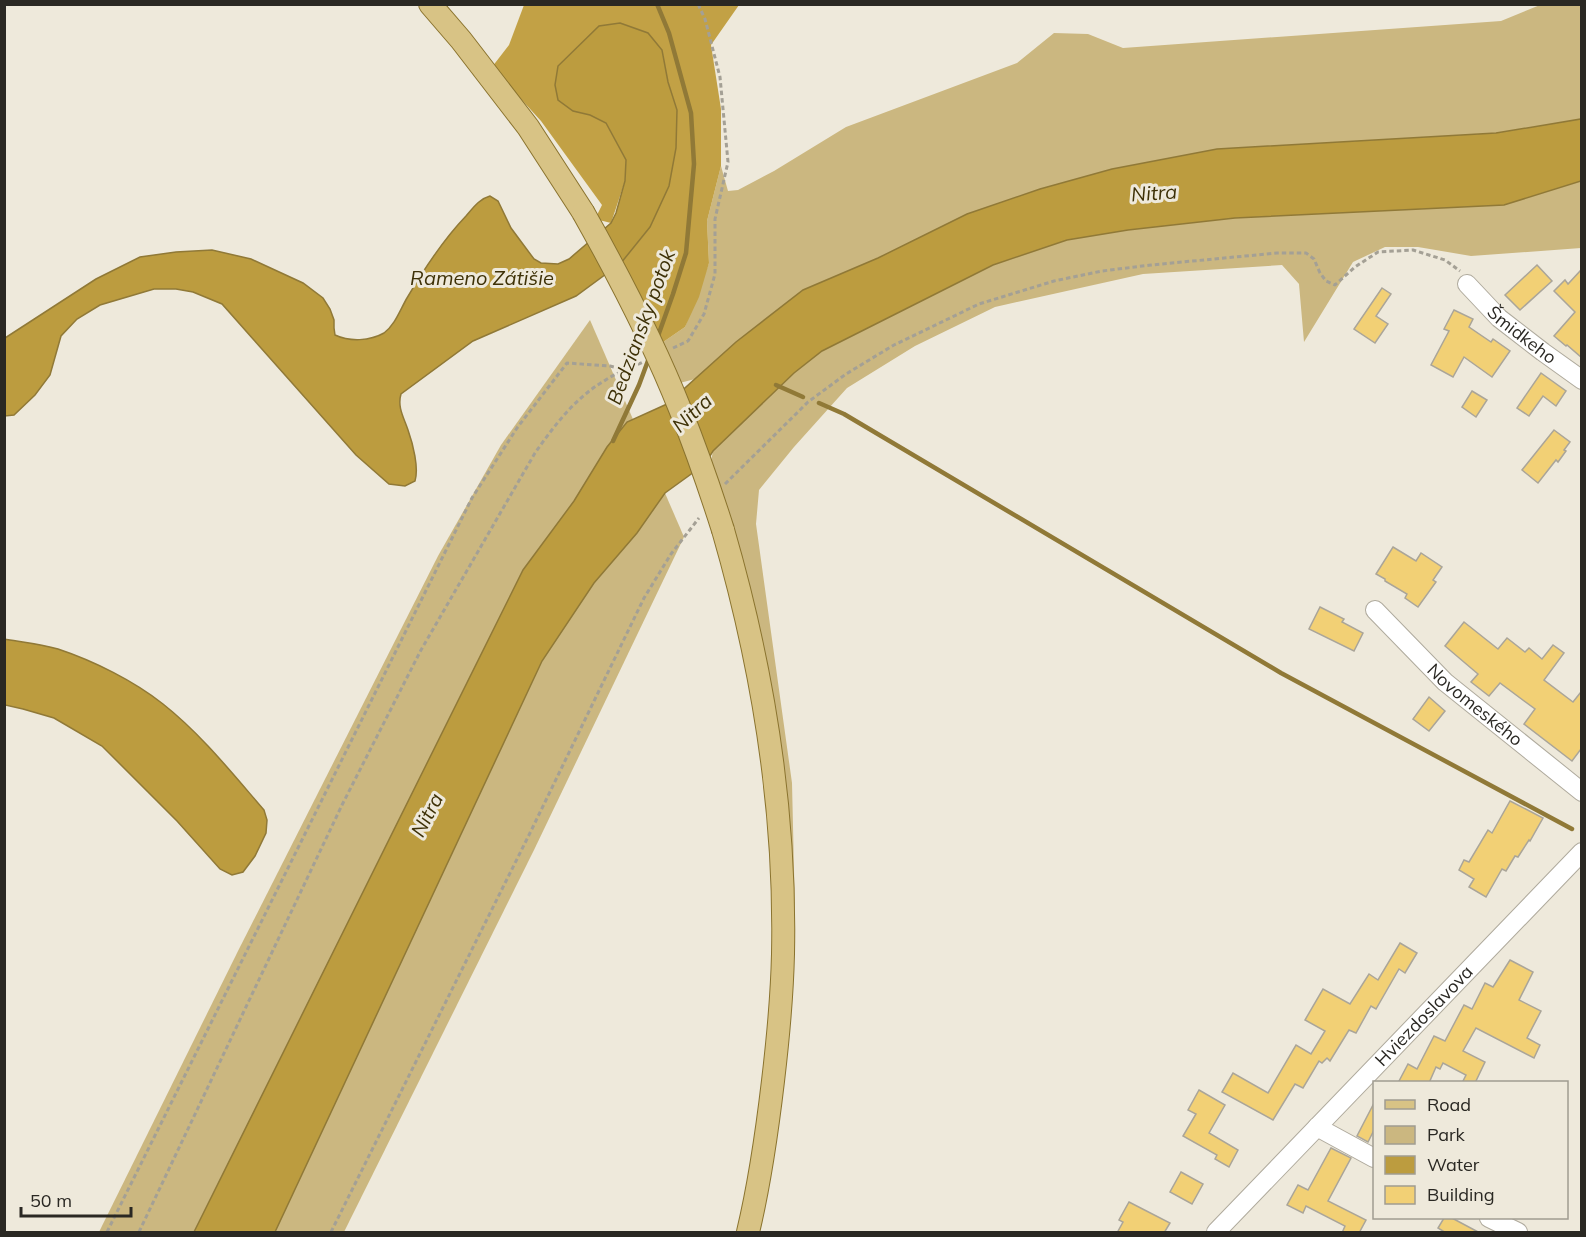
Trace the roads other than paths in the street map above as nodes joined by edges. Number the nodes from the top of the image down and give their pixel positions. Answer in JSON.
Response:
{"nodes":[{"id":1,"x":429,"y":4,"type":"edge"},
{"id":2,"x":1467,"y":284,"type":"road end"},
{"id":3,"x":1581,"y":380,"type":"edge"},
{"id":4,"x":1374,"y":610,"type":"dead end"},
{"id":5,"x":1581,"y":792,"type":"edge"},
{"id":6,"x":1581,"y":852,"type":"edge"},
{"id":7,"x":1317,"y":1127,"type":"junction"},
{"id":8,"x":1373,"y":1157,"type":"edge"},
{"id":9,"x":1491,"y":1219,"type":"edge"},
{"id":10,"x":748,"y":1233,"type":"edge"},
{"id":11,"x":1216,"y":1233,"type":"edge"},
{"id":12,"x":1518,"y":1233,"type":"edge"}],
"edges":[{"from":1,"to":10,"type":"main road","bridge":true},
{"from":2,"to":3,"type":"street","name":"Šmidkeho"},
{"from":4,"to":5,"type":"street","name":"Novomeského"},
{"from":6,"to":7,"type":"street","name":"Hviezdoslavova"},
{"from":7,"to":8,"type":"street"},
{"from":7,"to":11,"type":"street","name":"Hviezdoslavova"},
{"from":9,"to":12,"type":"street"}]}
